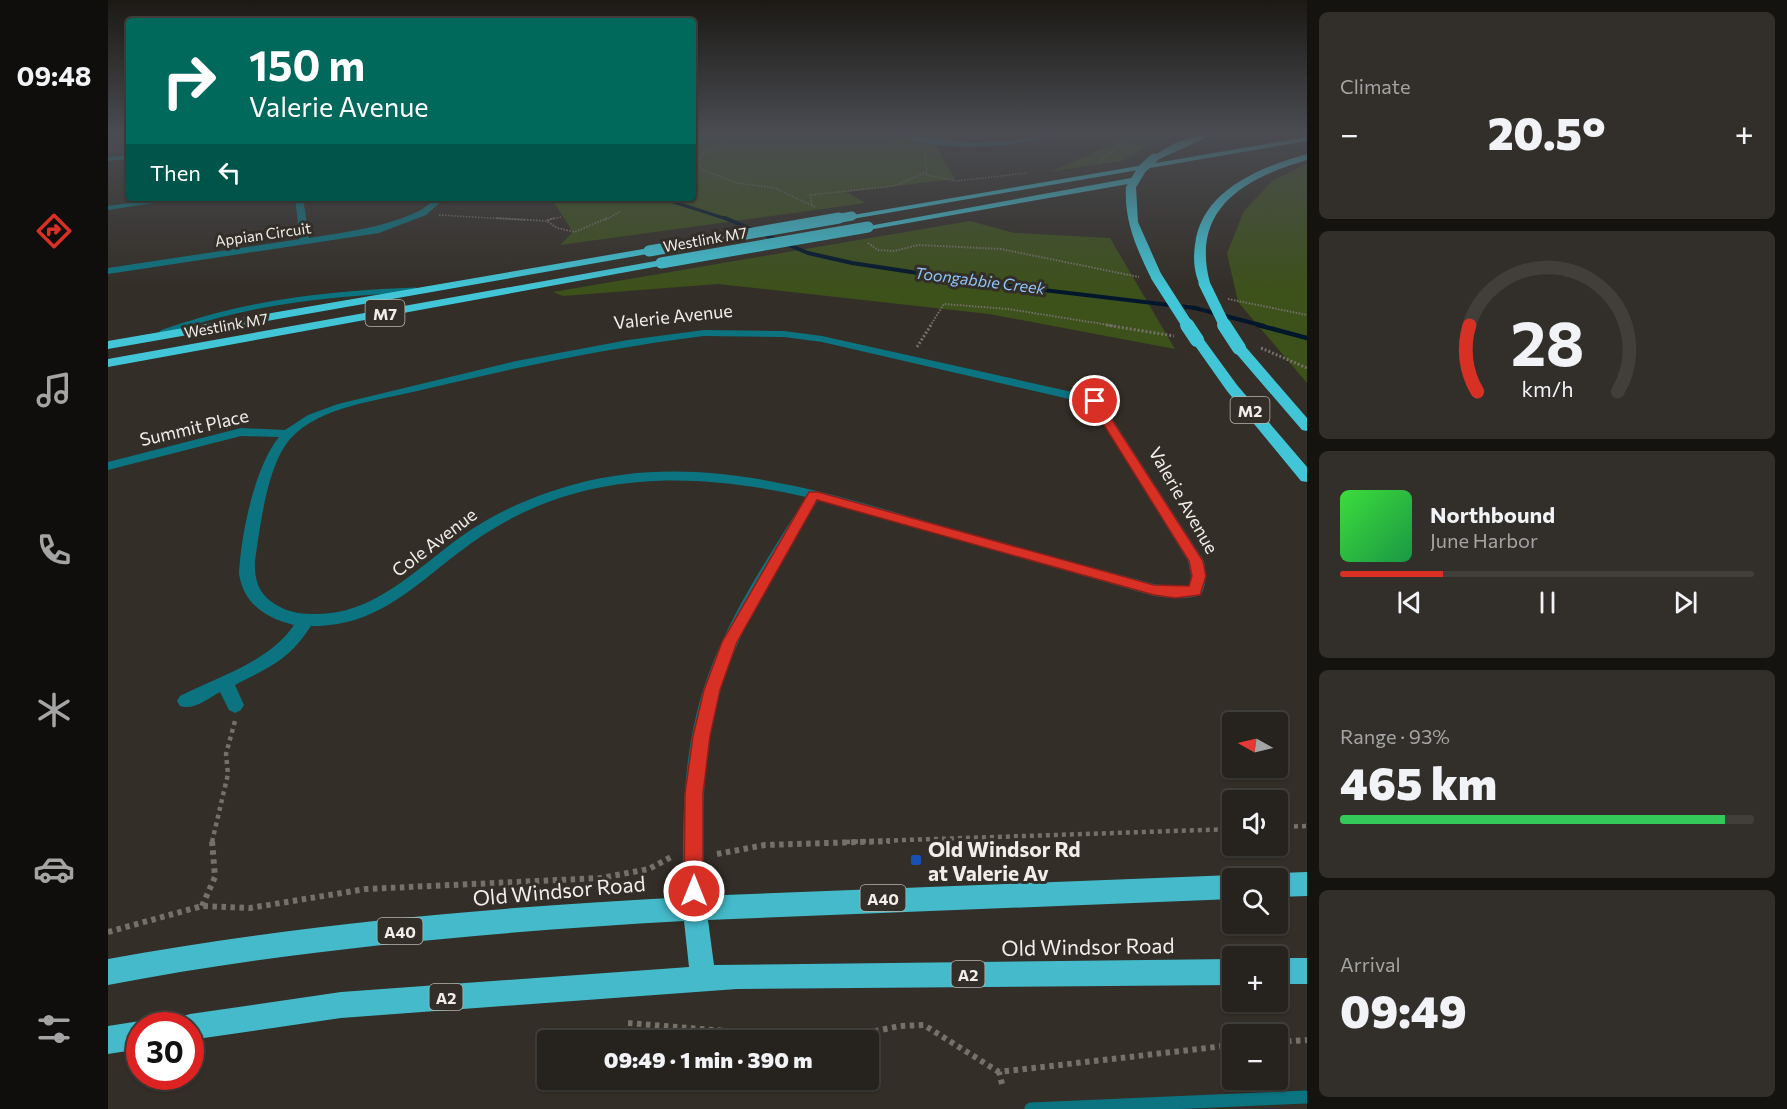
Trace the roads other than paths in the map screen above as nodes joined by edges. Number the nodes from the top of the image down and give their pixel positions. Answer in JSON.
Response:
{"nodes":[{"id":1,"x":1031,"y":186,"type":"edge"},
{"id":2,"x":1101,"y":186,"type":"edge"},
{"id":3,"x":1132,"y":186,"type":"edge"},
{"id":4,"x":1237,"y":186,"type":"edge"},
{"id":5,"x":161,"y":201,"type":"edge"},
{"id":6,"x":299,"y":201,"type":"edge"},
{"id":7,"x":438,"y":201,"type":"edge"},
{"id":8,"x":108,"y":208,"type":"edge"},
{"id":9,"x":305,"y":242,"type":"junction"},
{"id":10,"x":108,"y":271,"type":"edge"},
{"id":11,"x":108,"y":345,"type":"edge"},
{"id":12,"x":108,"y":363,"type":"edge"},
{"id":13,"x":1307,"y":427,"type":"edge"},
{"id":14,"x":288,"y":434,"type":"junction"},
{"id":15,"x":108,"y":466,"type":"edge"},
{"id":16,"x":1307,"y":477,"type":"edge"},
{"id":17,"x":814,"y":495,"type":"junction"},
{"id":18,"x":306,"y":620,"type":"junction"},
{"id":19,"x":225,"y":682,"type":"junction"},
{"id":20,"x":186,"y":701,"type":"dead end"},
{"id":21,"x":235,"y":705,"type":"road end"},
{"id":22,"x":1307,"y":884,"type":"edge"},
{"id":23,"x":1288,"y":885,"type":"edge"},
{"id":24,"x":1222,"y":887,"type":"edge"},
{"id":25,"x":694,"y":906,"type":"junction"},
{"id":26,"x":1288,"y":971,"type":"edge"},
{"id":27,"x":1307,"y":971,"type":"edge"},
{"id":28,"x":108,"y":972,"type":"edge"},
{"id":29,"x":1222,"y":972,"type":"edge"},
{"id":30,"x":703,"y":979,"type":"junction"},
{"id":31,"x":204,"y":1026,"type":"edge"},
{"id":32,"x":126,"y":1037,"type":"edge"},
{"id":33,"x":108,"y":1040,"type":"edge"},
{"id":34,"x":1307,"y":1097,"type":"edge"},
{"id":35,"x":1031,"y":1109,"type":"edge"}],
"edges":[{"from":1,"to":11,"type":"highway","name":"Westlink M7","number":"M7","bridge":true},
{"from":2,"to":12,"type":"highway","name":"Westlink M7","number":"M7","bridge":true},
{"from":3,"to":16,"type":"highway","number":"M2","bridge":true},
{"from":4,"to":13,"type":"highway","number":"M2","bridge":true},
{"from":5,"to":8,"type":"street"},
{"from":6,"to":9,"type":"street"},
{"from":7,"to":9,"type":"street","name":"Appian Circuit"},
{"from":9,"to":10,"type":"street","name":"Appian Circuit"},
{"from":14,"to":15,"type":"street","name":"Summit Place"},
{"from":14,"to":17,"type":"street","name":"Valerie Avenue"},
{"from":14,"to":18,"type":"street","name":"Cole Avenue"},
{"from":17,"to":18,"type":"street","name":"Cole Avenue"},
{"from":17,"to":25,"type":"street"},
{"from":18,"to":19,"type":"street"},
{"from":19,"to":20,"type":"street"},
{"from":19,"to":21,"type":"street"},
{"from":22,"to":23,"type":"highway"},
{"from":24,"to":25,"type":"highway","name":"Old Windsor Road","number":"A40"},
{"from":25,"to":28,"type":"highway","name":"Old Windsor Road","number":"A40"},
{"from":25,"to":30,"type":"highway"},
{"from":26,"to":27,"type":"highway"},
{"from":29,"to":30,"type":"highway","name":"Old Windsor Road","number":"A2"},
{"from":30,"to":31,"type":"highway","name":"Old Windsor Road","number":"A2"},
{"from":32,"to":33,"type":"highway"},
{"from":34,"to":35,"type":"lane"}]}
